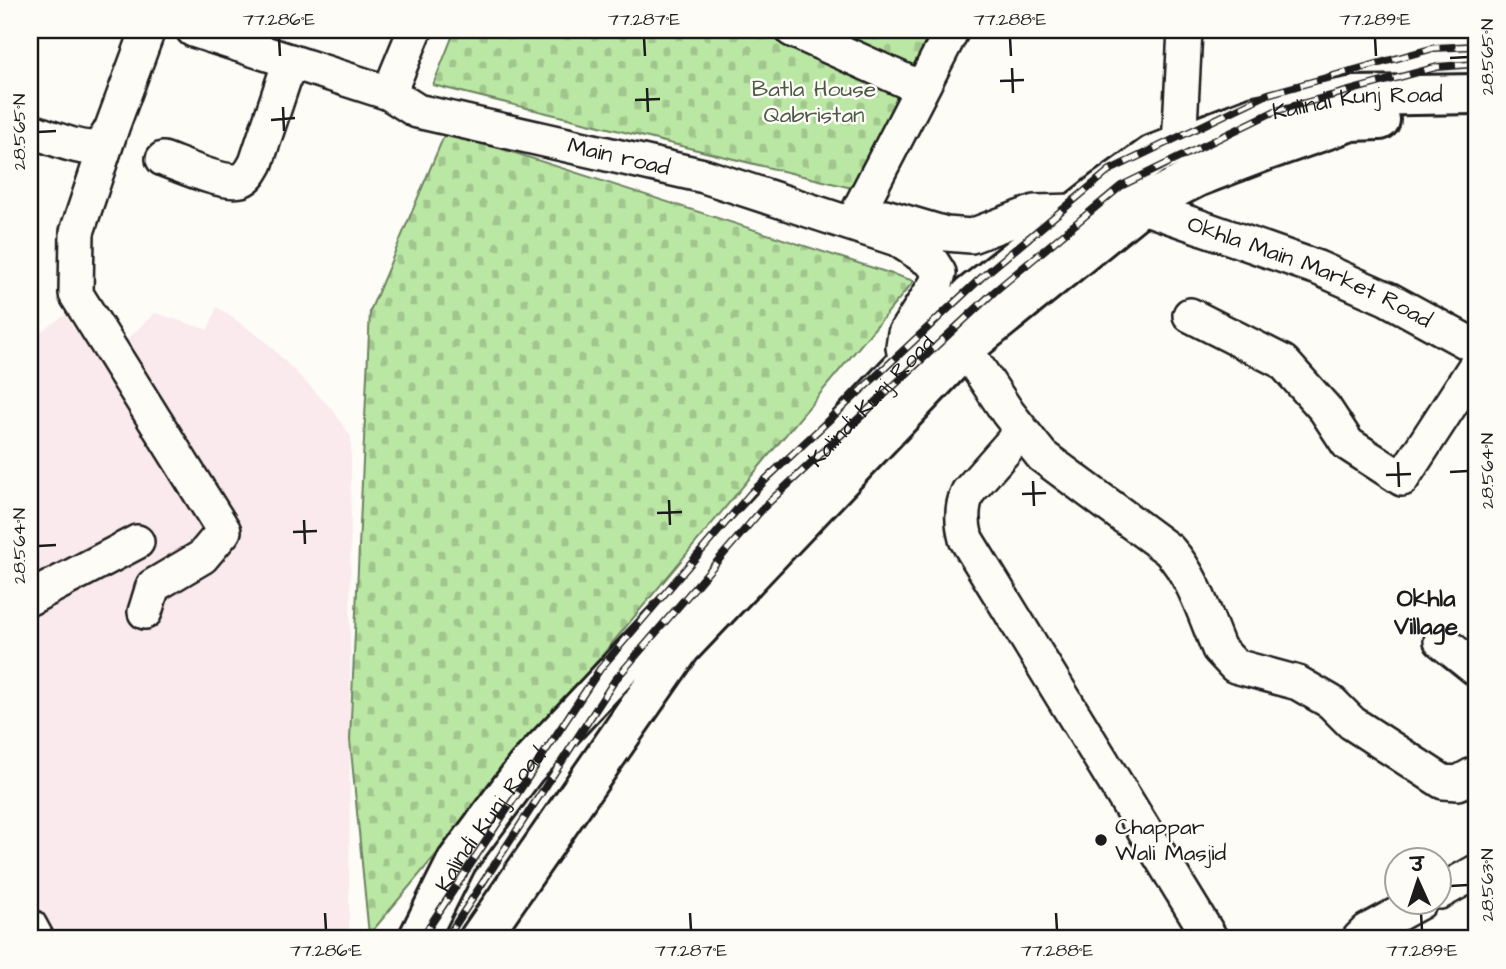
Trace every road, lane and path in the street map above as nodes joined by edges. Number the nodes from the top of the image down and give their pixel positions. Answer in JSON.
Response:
{"nodes":[{"id":1,"x":148,"y":30,"type":"edge"},
{"id":2,"x":193,"y":30,"type":"edge"},
{"id":3,"x":415,"y":30,"type":"edge"},
{"id":4,"x":792,"y":30,"type":"edge"},
{"id":5,"x":952,"y":30,"type":"edge"},
{"id":6,"x":1185,"y":30,"type":"edge"},
{"id":7,"x":290,"y":61,"type":"junction"},
{"id":8,"x":921,"y":88,"type":"junction"},
{"id":9,"x":389,"y":93,"type":"junction"},
{"id":10,"x":1476,"y":94,"type":"edge"},
{"id":11,"x":1476,"y":113,"type":"edge"},
{"id":12,"x":30,"y":130,"type":"edge"},
{"id":13,"x":111,"y":130,"type":"junction"},
{"id":14,"x":1179,"y":146,"type":"junction"},
{"id":15,"x":163,"y":159,"type":"dead end"},
{"id":16,"x":1140,"y":206,"type":"junction"},
{"id":17,"x":859,"y":208,"type":"junction"},
{"id":18,"x":1077,"y":211,"type":"junction"},
{"id":19,"x":1190,"y":315,"type":"dead end"},
{"id":20,"x":956,"y":335,"type":"junction"},
{"id":21,"x":1476,"y":347,"type":"edge"},
{"id":22,"x":906,"y":364,"type":"junction"},
{"id":23,"x":1476,"y":365,"type":"edge"},
{"id":24,"x":1021,"y":432,"type":"junction"},
{"id":25,"x":137,"y":542,"type":"dead end"},
{"id":26,"x":30,"y":598,"type":"edge"},
{"id":27,"x":145,"y":612,"type":"dead end"},
{"id":28,"x":1441,"y":641,"type":"dead end"},
{"id":29,"x":1476,"y":669,"type":"edge"},
{"id":30,"x":1476,"y":773,"type":"edge"},
{"id":31,"x":1476,"y":872,"type":"edge"},
{"id":32,"x":1454,"y":884,"type":"edge"},
{"id":33,"x":1394,"y":916,"type":"edge"},
{"id":34,"x":30,"y":926,"type":"edge"},
{"id":35,"x":37,"y":939,"type":"edge"},
{"id":36,"x":418,"y":939,"type":"edge"},
{"id":37,"x":478,"y":939,"type":"edge"},
{"id":38,"x":1211,"y":939,"type":"edge"},
{"id":39,"x":1359,"y":939,"type":"edge"}],
"edges":[{"from":1,"to":13,"type":"street"},
{"from":2,"to":7,"type":"street","name":"Main road"},
{"from":3,"to":9,"type":"street"},
{"from":4,"to":8,"type":"street"},
{"from":5,"to":8,"type":"street"},
{"from":6,"to":14,"type":"street"},
{"from":7,"to":9,"type":"street","name":"Main road"},
{"from":7,"to":15,"type":"street"},
{"from":8,"to":17,"type":"street"},
{"from":9,"to":17,"type":"street"},
{"from":9,"to":22,"type":"street","name":"Main road"},
{"from":10,"to":14,"type":"main road","name":"Kalindi Kunj Road"},
{"from":11,"to":16,"type":"main road","name":"Kalindi Kunj Road"},
{"from":12,"to":13,"type":"street"},
{"from":13,"to":27,"type":"street"},
{"from":14,"to":18,"type":"main road","name":"Kalindi Kunj Road"},
{"from":16,"to":20,"type":"main road","name":"Kalindi Kunj Road"},
{"from":16,"to":21,"type":"street","name":"Okhla Main Market Road"},
{"from":17,"to":18,"type":"street"},
{"from":18,"to":20,"type":"main road","name":"Kalindi Kunj Road"},
{"from":19,"to":23,"type":"street"},
{"from":20,"to":22,"type":"main road","name":"Kalindi Kunj Road"},
{"from":20,"to":24,"type":"street"},
{"from":20,"to":37,"type":"main road","name":"Kalindi Kunj Road"},
{"from":22,"to":36,"type":"main road","name":"Kalindi Kunj Road"},
{"from":24,"to":30,"type":"street"},
{"from":24,"to":38,"type":"street"},
{"from":25,"to":26,"type":"street"},
{"from":28,"to":29,"type":"street"},
{"from":31,"to":32,"type":"street"},
{"from":33,"to":39,"type":"street"},
{"from":34,"to":35,"type":"street"}]}
